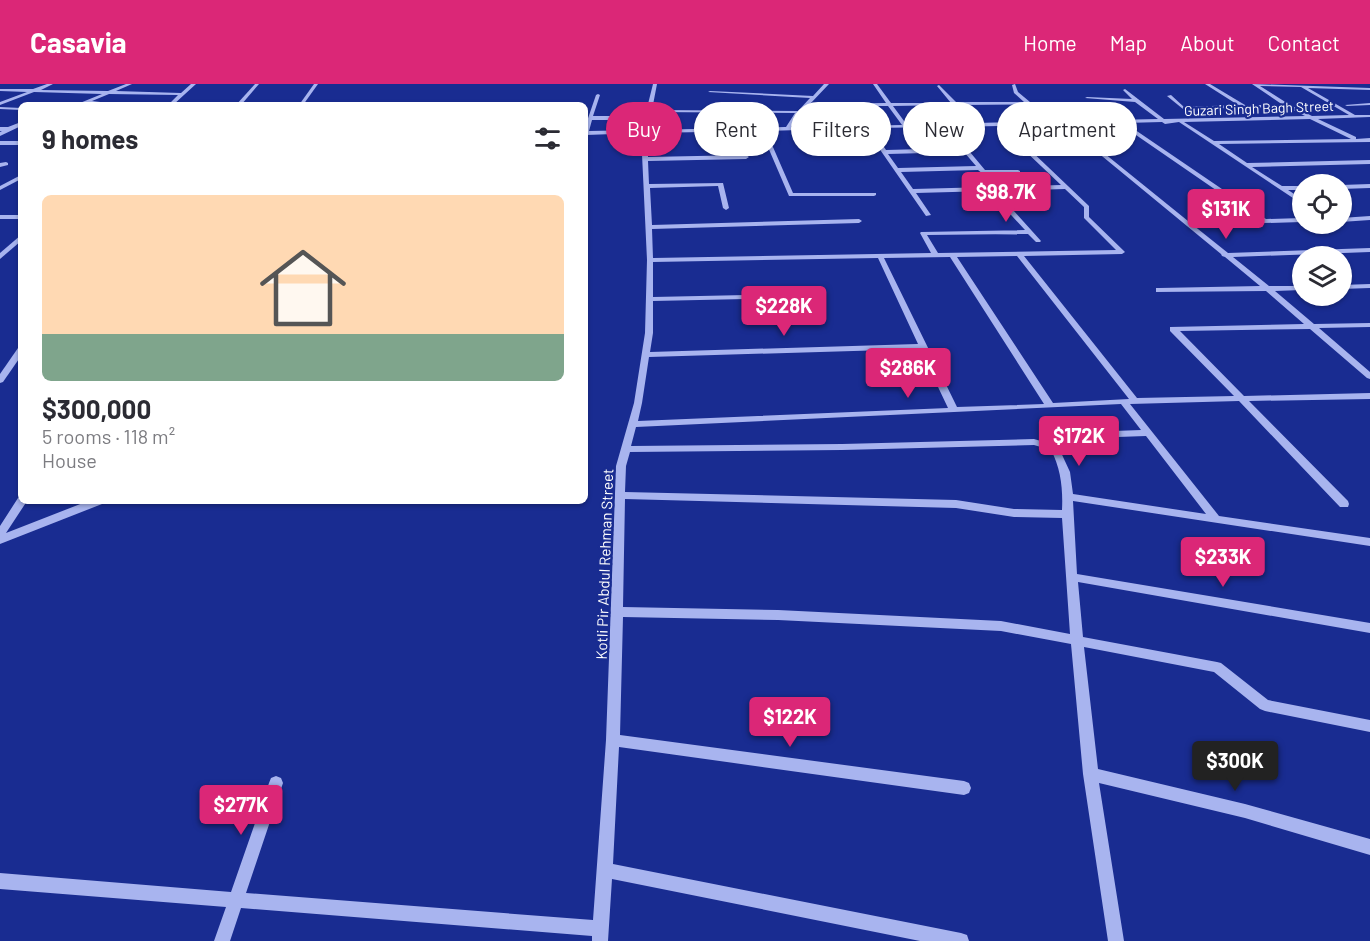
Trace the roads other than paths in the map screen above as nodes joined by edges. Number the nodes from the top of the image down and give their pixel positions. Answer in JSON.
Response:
{"nodes":[{"id":1,"x":6,"y":84,"type":"edge"},
{"id":2,"x":51,"y":84,"type":"edge"},
{"id":3,"x":76,"y":84,"type":"edge"},
{"id":4,"x":130,"y":84,"type":"edge"},
{"id":5,"x":194,"y":84,"type":"edge"},
{"id":6,"x":257,"y":84,"type":"edge"},
{"id":7,"x":316,"y":84,"type":"edge"},
{"id":8,"x":655,"y":84,"type":"edge"},
{"id":9,"x":827,"y":84,"type":"edge"},
{"id":10,"x":874,"y":84,"type":"edge"},
{"id":11,"x":1207,"y":84,"type":"edge"},
{"id":12,"x":1254,"y":84,"type":"edge"},
{"id":13,"x":939,"y":86,"type":"dead end"},
{"id":14,"x":1014,"y":86,"type":"edge"},
{"id":15,"x":1301,"y":86,"type":"junction"},
{"id":16,"x":0,"y":89,"type":"edge"},
{"id":17,"x":1370,"y":89,"type":"edge"},
{"id":18,"x":1125,"y":90,"type":"dead end"},
{"id":19,"x":30,"y":91,"type":"junction"},
{"id":20,"x":61,"y":92,"type":"junction"},
{"id":21,"x":109,"y":92,"type":"junction"},
{"id":22,"x":710,"y":92,"type":"dead end"},
{"id":23,"x":182,"y":94,"type":"junction"},
{"id":24,"x":598,"y":95,"type":"dead end"},
{"id":25,"x":814,"y":96,"type":"junction"},
{"id":26,"x":1168,"y":96,"type":"dead end"},
{"id":27,"x":1136,"y":101,"type":"junction"},
{"id":28,"x":85,"y":102,"type":"edge"},
{"id":29,"x":173,"y":102,"type":"edge"},
{"id":30,"x":241,"y":102,"type":"edge"},
{"id":31,"x":303,"y":102,"type":"edge"},
{"id":32,"x":650,"y":102,"type":"edge"},
{"id":33,"x":809,"y":102,"type":"edge"},
{"id":34,"x":888,"y":102,"type":"edge"},
{"id":35,"x":953,"y":102,"type":"edge"},
{"id":36,"x":1028,"y":102,"type":"joint"},
{"id":37,"x":1370,"y":104,"type":"edge"},
{"id":38,"x":1347,"y":105,"type":"dead end"},
{"id":39,"x":0,"y":106,"type":"edge"},
{"id":40,"x":1288,"y":106,"type":"junction"},
{"id":41,"x":891,"y":107,"type":"edge"},
{"id":42,"x":1243,"y":107,"type":"junction"},
{"id":43,"x":18,"y":109,"type":"edge"},
{"id":44,"x":682,"y":111,"type":"edge"},
{"id":45,"x":791,"y":112,"type":"edge"},
{"id":46,"x":1370,"y":116,"type":"edge"},
{"id":47,"x":1356,"y":117,"type":"junction"},
{"id":48,"x":591,"y":118,"type":"junction"},
{"id":49,"x":606,"y":118,"type":"edge"},
{"id":50,"x":1313,"y":119,"type":"junction"},
{"id":51,"x":1265,"y":120,"type":"junction"},
{"id":52,"x":1165,"y":122,"type":"junction"},
{"id":53,"x":1181,"y":122,"type":"junction"},
{"id":54,"x":791,"y":123,"type":"edge"},
{"id":55,"x":903,"y":123,"type":"edge"},
{"id":56,"x":1137,"y":123,"type":"edge"},
{"id":57,"x":18,"y":125,"type":"edge"},
{"id":58,"x":588,"y":126,"type":"edge"},
{"id":59,"x":0,"y":129,"type":"edge"},
{"id":60,"x":9,"y":129,"type":"junction"},
{"id":61,"x":779,"y":129,"type":"edge"},
{"id":62,"x":787,"y":129,"type":"junction"},
{"id":63,"x":791,"y":129,"type":"edge"},
{"id":64,"x":1137,"y":133,"type":"edge"},
{"id":65,"x":0,"y":134,"type":"edge"},
{"id":66,"x":588,"y":134,"type":"edge"},
{"id":67,"x":606,"y":134,"type":"edge"},
{"id":68,"x":1357,"y":140,"type":"junction"},
{"id":69,"x":1370,"y":140,"type":"edge"},
{"id":70,"x":0,"y":143,"type":"edge"},
{"id":71,"x":18,"y":143,"type":"edge"},
{"id":72,"x":1212,"y":143,"type":"junction"},
{"id":73,"x":1370,"y":147,"type":"edge"},
{"id":74,"x":645,"y":156,"type":"edge"},
{"id":75,"x":775,"y":156,"type":"edge"},
{"id":76,"x":887,"y":156,"type":"edge"},
{"id":77,"x":971,"y":156,"type":"edge"},
{"id":78,"x":1034,"y":156,"type":"edge"},
{"id":79,"x":1104,"y":156,"type":"edge"},
{"id":80,"x":746,"y":157,"type":"dead end"},
{"id":81,"x":645,"y":159,"type":"junction"},
{"id":82,"x":1370,"y":162,"type":"edge"},
{"id":83,"x":1245,"y":165,"type":"junction"},
{"id":84,"x":980,"y":168,"type":"junction"},
{"id":85,"x":896,"y":170,"type":"junction"},
{"id":86,"x":1018,"y":172,"type":"dead end"},
{"id":87,"x":18,"y":179,"type":"edge"},
{"id":88,"x":646,"y":186,"type":"junction"},
{"id":89,"x":1370,"y":186,"type":"edge"},
{"id":90,"x":1066,"y":187,"type":"junction"},
{"id":91,"x":1352,"y":187,"type":"edge"},
{"id":92,"x":0,"y":188,"type":"edge"},
{"id":93,"x":1282,"y":188,"type":"junction"},
{"id":94,"x":1292,"y":188,"type":"edge"},
{"id":95,"x":991,"y":189,"type":"junction"},
{"id":96,"x":911,"y":191,"type":"junction"},
{"id":97,"x":874,"y":194,"type":"dead end"},
{"id":98,"x":1292,"y":195,"type":"edge"},
{"id":99,"x":726,"y":208,"type":"dead end"},
{"id":100,"x":928,"y":215,"type":"dead end"},
{"id":101,"x":0,"y":217,"type":"edge"},
{"id":102,"x":18,"y":217,"type":"edge"},
{"id":103,"x":1370,"y":218,"type":"edge"},
{"id":104,"x":1352,"y":219,"type":"edge"},
{"id":105,"x":1292,"y":220,"type":"edge"},
{"id":106,"x":859,"y":221,"type":"dead end"},
{"id":107,"x":1265,"y":221,"type":"junction"},
{"id":108,"x":1186,"y":223,"type":"junction"},
{"id":109,"x":648,"y":227,"type":"junction"},
{"id":110,"x":1031,"y":232,"type":"junction"},
{"id":111,"x":18,"y":240,"type":"edge"},
{"id":112,"x":1038,"y":241,"type":"dead end"},
{"id":113,"x":1370,"y":250,"type":"edge"},
{"id":114,"x":2,"y":253,"type":"edge"},
{"id":115,"x":1019,"y":254,"type":"junction"},
{"id":116,"x":936,"y":255,"type":"junction"},
{"id":117,"x":952,"y":255,"type":"junction"},
{"id":118,"x":1224,"y":255,"type":"junction"},
{"id":119,"x":880,"y":256,"type":"junction"},
{"id":120,"x":650,"y":260,"type":"junction"},
{"id":121,"x":1352,"y":286,"type":"edge"},
{"id":122,"x":1370,"y":286,"type":"edge"},
{"id":123,"x":1267,"y":288,"type":"junction"},
{"id":124,"x":1292,"y":288,"type":"edge"},
{"id":125,"x":1159,"y":290,"type":"dead end"},
{"id":126,"x":746,"y":297,"type":"dead end"},
{"id":127,"x":650,"y":298,"type":"junction"},
{"id":128,"x":1370,"y":325,"type":"edge"},
{"id":129,"x":1310,"y":326,"type":"junction"},
{"id":130,"x":923,"y":346,"type":"junction"},
{"id":131,"x":18,"y":354,"type":"edge"},
{"id":132,"x":646,"y":355,"type":"junction"},
{"id":133,"x":1365,"y":368,"type":"edge"},
{"id":134,"x":1370,"y":376,"type":"edge"},
{"id":135,"x":0,"y":380,"type":"edge"},
{"id":136,"x":1370,"y":396,"type":"edge"},
{"id":137,"x":1240,"y":397,"type":"junction"},
{"id":138,"x":1130,"y":401,"type":"junction"},
{"id":139,"x":1050,"y":406,"type":"junction"},
{"id":140,"x":954,"y":410,"type":"junction"},
{"id":141,"x":633,"y":424,"type":"junction"},
{"id":142,"x":1148,"y":433,"type":"junction"},
{"id":143,"x":1060,"y":436,"type":"dead end"},
{"id":144,"x":626,"y":449,"type":"junction"},
{"id":145,"x":620,"y":495,"type":"junction"},
{"id":146,"x":1068,"y":497,"type":"junction"},
{"id":147,"x":20,"y":504,"type":"edge"},
{"id":148,"x":90,"y":504,"type":"edge"},
{"id":149,"x":1344,"y":504,"type":"dead end"},
{"id":150,"x":1068,"y":514,"type":"junction"},
{"id":151,"x":1216,"y":519,"type":"junction"},
{"id":152,"x":0,"y":534,"type":"edge"},
{"id":153,"x":0,"y":540,"type":"edge"},
{"id":154,"x":1370,"y":542,"type":"edge"},
{"id":155,"x":1072,"y":577,"type":"junction"},
{"id":156,"x":616,"y":612,"type":"junction"},
{"id":157,"x":1370,"y":628,"type":"edge"},
{"id":158,"x":1076,"y":639,"type":"junction"},
{"id":159,"x":1370,"y":726,"type":"edge"},
{"id":160,"x":613,"y":740,"type":"junction"},
{"id":161,"x":1090,"y":774,"type":"junction"},
{"id":162,"x":276,"y":783,"type":"dead end"},
{"id":163,"x":964,"y":788,"type":"dead end"},
{"id":164,"x":1370,"y":847,"type":"edge"},
{"id":165,"x":605,"y":870,"type":"junction"},
{"id":166,"x":0,"y":881,"type":"edge"},
{"id":167,"x":237,"y":899,"type":"junction"},
{"id":168,"x":600,"y":935,"type":"edge"},
{"id":169,"x":222,"y":941,"type":"edge"},
{"id":170,"x":961,"y":941,"type":"edge"},
{"id":171,"x":1116,"y":941,"type":"edge"}],
"edges":[{"from":1,"to":16,"type":"street"},
{"from":2,"to":19,"type":"street"},
{"from":3,"to":20,"type":"street"},
{"from":4,"to":21,"type":"street"},
{"from":5,"to":23,"type":"street"},
{"from":6,"to":30,"type":"street"},
{"from":7,"to":31,"type":"street"},
{"from":8,"to":32,"type":"street","name":"Kotli Pir Abdul Rehman Street"},
{"from":9,"to":25,"type":"street"},
{"from":10,"to":34,"type":"street"},
{"from":11,"to":42,"type":"street"},
{"from":12,"to":15,"type":"street"},
{"from":12,"to":40,"type":"street"},
{"from":13,"to":35,"type":"street"},
{"from":14,"to":36,"type":"street"},
{"from":15,"to":17,"type":"street"},
{"from":15,"to":47,"type":"street"},
{"from":16,"to":19,"type":"street"},
{"from":18,"to":27,"type":"street"},
{"from":19,"to":20,"type":"street"},
{"from":19,"to":39,"type":"street"},
{"from":20,"to":21,"type":"street"},
{"from":21,"to":23,"type":"street"},
{"from":21,"to":28,"type":"street"},
{"from":22,"to":25,"type":"street"},
{"from":23,"to":29,"type":"street"},
{"from":24,"to":48,"type":"street"},
{"from":25,"to":33,"type":"street"},
{"from":26,"to":42,"type":"street"},
{"from":27,"to":36,"type":"street"},
{"from":27,"to":52,"type":"street"},
{"from":37,"to":38,"type":"street"},
{"from":39,"to":43,"type":"street"},
{"from":40,"to":42,"type":"street"},
{"from":40,"to":50,"type":"street"},
{"from":41,"to":55,"type":"street"},
{"from":42,"to":51,"type":"street"},
{"from":44,"to":45,"type":"street"},
{"from":46,"to":47,"type":"street","name":"Guzari Singh Bagh Street"},
{"from":47,"to":50,"type":"street","name":"Guzari Singh Bagh Street"},
{"from":48,"to":49,"type":"street"},
{"from":48,"to":58,"type":"street","name":"Guzari Singh Bagh Street"},
{"from":50,"to":51,"type":"street","name":"Guzari Singh Bagh Street"},
{"from":50,"to":68,"type":"street"},
{"from":51,"to":53,"type":"street","name":"Guzari Singh Bagh Street"},
{"from":52,"to":53,"type":"street","name":"Guzari Singh Bagh Street"},
{"from":52,"to":56,"type":"street","name":"Guzari Singh Bagh Street"},
{"from":53,"to":72,"type":"street"},
{"from":54,"to":62,"type":"street"},
{"from":57,"to":60,"type":"street"},
{"from":59,"to":60,"type":"street"},
{"from":60,"to":65,"type":"street"},
{"from":61,"to":62,"type":"street","name":"Guzari Singh Bagh Street"},
{"from":62,"to":63,"type":"street","name":"Guzari Singh Bagh Street"},
{"from":64,"to":107,"type":"street"},
{"from":66,"to":67,"type":"street","name":"Guzari Singh Bagh Street"},
{"from":68,"to":69,"type":"street"},
{"from":68,"to":72,"type":"street"},
{"from":68,"to":73,"type":"street"},
{"from":70,"to":71,"type":"street"},
{"from":72,"to":83,"type":"street"},
{"from":74,"to":81,"type":"street","name":"Kotli Pir Abdul Rehman Street"},
{"from":75,"to":97,"type":"street"},
{"from":76,"to":85,"type":"street"},
{"from":77,"to":84,"type":"street"},
{"from":78,"to":90,"type":"street"},
{"from":79,"to":108,"type":"street"},
{"from":80,"to":81,"type":"street"},
{"from":81,"to":88,"type":"street","name":"Kotli Pir Abdul Rehman Street"},
{"from":82,"to":83,"type":"street"},
{"from":83,"to":93,"type":"street"},
{"from":84,"to":85,"type":"street"},
{"from":84,"to":86,"type":"street"},
{"from":85,"to":96,"type":"street"},
{"from":87,"to":92,"type":"street"},
{"from":88,"to":99,"type":"street"},
{"from":88,"to":109,"type":"street","name":"Kotli Pir Abdul Rehman Street"},
{"from":89,"to":91,"type":"street"},
{"from":90,"to":95,"type":"street"},
{"from":90,"to":115,"type":"street"},
{"from":93,"to":94,"type":"street"},
{"from":93,"to":98,"type":"street"},
{"from":95,"to":96,"type":"street"},
{"from":95,"to":110,"type":"street"},
{"from":96,"to":100,"type":"street"},
{"from":101,"to":102,"type":"street"},
{"from":103,"to":104,"type":"street"},
{"from":105,"to":107,"type":"street"},
{"from":106,"to":109,"type":"street"},
{"from":107,"to":108,"type":"street"},
{"from":108,"to":118,"type":"street"},
{"from":109,"to":120,"type":"street","name":"Kotli Pir Abdul Rehman Street"},
{"from":110,"to":112,"type":"street"},
{"from":110,"to":116,"type":"street"},
{"from":111,"to":114,"type":"street"},
{"from":113,"to":118,"type":"street"},
{"from":115,"to":117,"type":"street"},
{"from":115,"to":138,"type":"street"},
{"from":116,"to":117,"type":"street"},
{"from":116,"to":119,"type":"street"},
{"from":117,"to":139,"type":"street"},
{"from":118,"to":123,"type":"street"},
{"from":119,"to":120,"type":"street"},
{"from":119,"to":130,"type":"street"},
{"from":120,"to":127,"type":"street","name":"Kotli Pir Abdul Rehman Street"},
{"from":121,"to":122,"type":"street"},
{"from":123,"to":124,"type":"street"},
{"from":123,"to":125,"type":"street"},
{"from":123,"to":129,"type":"street"},
{"from":126,"to":127,"type":"street"},
{"from":127,"to":132,"type":"street","name":"Kotli Pir Abdul Rehman Street"},
{"from":128,"to":129,"type":"street"},
{"from":129,"to":133,"type":"street"},
{"from":129,"to":137,"type":"street"},
{"from":130,"to":132,"type":"street"},
{"from":130,"to":140,"type":"street"},
{"from":131,"to":135,"type":"street"},
{"from":132,"to":141,"type":"street","name":"Kotli Pir Abdul Rehman Street"},
{"from":133,"to":134,"type":"street"},
{"from":136,"to":137,"type":"street"},
{"from":137,"to":138,"type":"street"},
{"from":137,"to":149,"type":"street"},
{"from":138,"to":139,"type":"street"},
{"from":138,"to":142,"type":"street"},
{"from":139,"to":140,"type":"street"},
{"from":140,"to":141,"type":"street"},
{"from":141,"to":144,"type":"street","name":"Kotli Pir Abdul Rehman Street"},
{"from":142,"to":143,"type":"street"},
{"from":142,"to":151,"type":"street"},
{"from":144,"to":145,"type":"street","name":"Kotli Pir Abdul Rehman Street"},
{"from":144,"to":146,"type":"street"},
{"from":145,"to":150,"type":"street"},
{"from":145,"to":156,"type":"street","name":"Kotli Pir Abdul Rehman Street"},
{"from":146,"to":150,"type":"street"},
{"from":146,"to":151,"type":"street"},
{"from":147,"to":152,"type":"street"},
{"from":148,"to":153,"type":"street"},
{"from":150,"to":155,"type":"street"},
{"from":151,"to":154,"type":"street"},
{"from":155,"to":157,"type":"street"},
{"from":155,"to":158,"type":"street"},
{"from":156,"to":158,"type":"street"},
{"from":156,"to":160,"type":"street","name":"Kotli Pir Abdul Rehman Street"},
{"from":158,"to":159,"type":"street"},
{"from":158,"to":161,"type":"street"},
{"from":160,"to":163,"type":"street"},
{"from":160,"to":165,"type":"street","name":"Kotli Pir Abdul Rehman Street"},
{"from":161,"to":164,"type":"street"},
{"from":161,"to":171,"type":"street"},
{"from":162,"to":167,"type":"street"},
{"from":165,"to":168,"type":"street","name":"Kotli Pir Abdul Rehman Street"},
{"from":165,"to":170,"type":"street"},
{"from":166,"to":167,"type":"street"},
{"from":167,"to":168,"type":"street"},
{"from":167,"to":169,"type":"street"}]}
